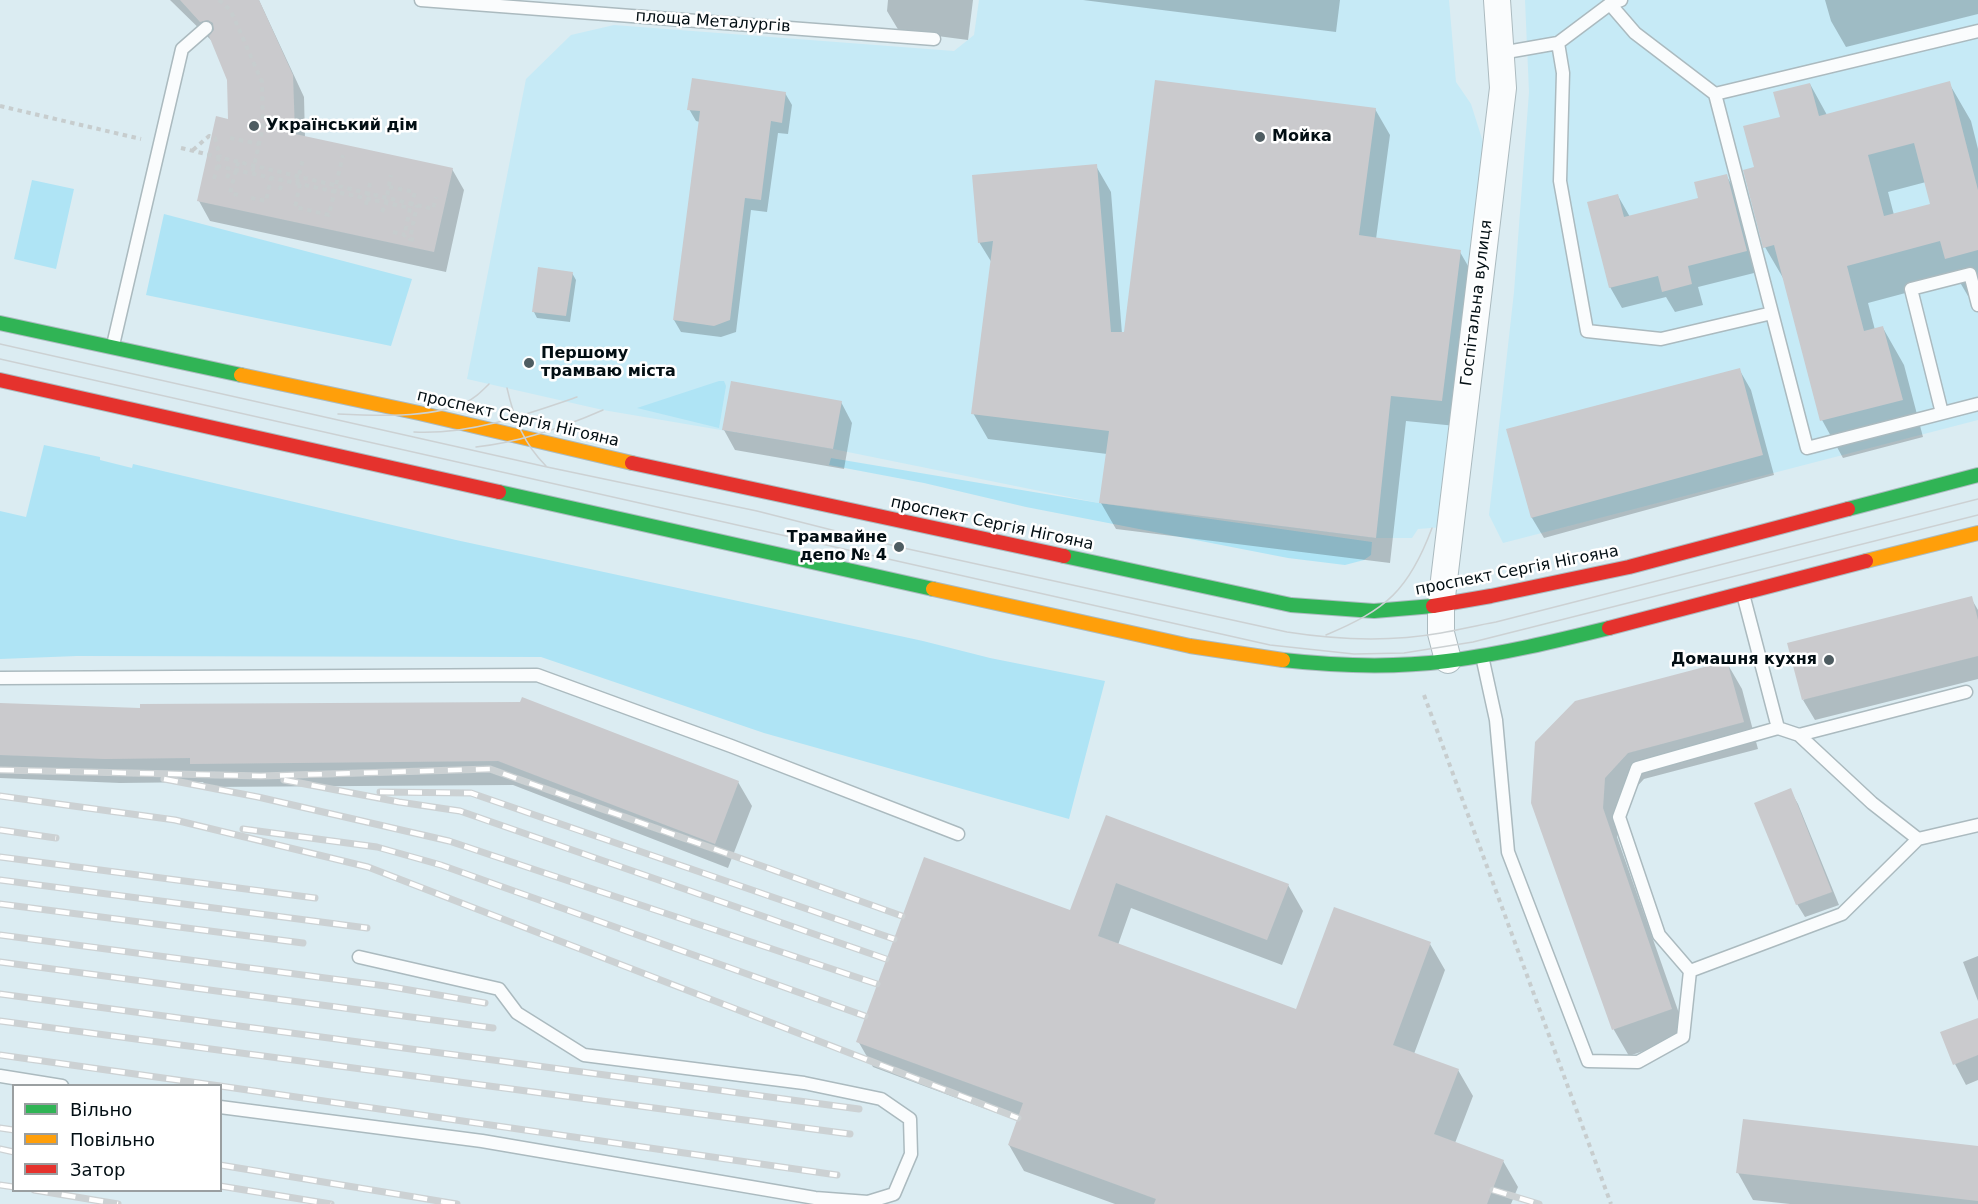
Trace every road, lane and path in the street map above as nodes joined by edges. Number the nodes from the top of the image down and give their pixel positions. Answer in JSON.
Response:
{"nodes":[{"id":1,"x":219,"y":0,"type":"edge"},
{"id":2,"x":421,"y":0,"type":"edge"},
{"id":3,"x":1497,"y":0,"type":"edge"},
{"id":4,"x":1615,"y":2,"type":"edge"},
{"id":5,"x":206,"y":28,"type":"dead end"},
{"id":6,"x":1978,"y":31,"type":"edge"},
{"id":7,"x":934,"y":39,"type":"dead end"},
{"id":8,"x":1558,"y":43,"type":"junction"},
{"id":9,"x":1501,"y":53,"type":"junction"},
{"id":10,"x":1715,"y":94,"type":"junction"},
{"id":11,"x":0,"y":106,"type":"edge"},
{"id":12,"x":230,"y":138,"type":"dead end"},
{"id":13,"x":160,"y":143,"type":"junction"},
{"id":14,"x":259,"y":144,"type":"junction"},
{"id":15,"x":192,"y":151,"type":"junction"},
{"id":16,"x":220,"y":157,"type":"junction"},
{"id":17,"x":238,"y":162,"type":"junction"},
{"id":18,"x":282,"y":172,"type":"junction"},
{"id":19,"x":252,"y":174,"type":"junction"},
{"id":20,"x":391,"y":175,"type":"dead end"},
{"id":21,"x":299,"y":176,"type":"junction"},
{"id":22,"x":226,"y":178,"type":"dead end"},
{"id":23,"x":271,"y":178,"type":"junction"},
{"id":24,"x":214,"y":179,"type":"dead end"},
{"id":25,"x":282,"y":180,"type":"junction"},
{"id":26,"x":370,"y":183,"type":"dead end"},
{"id":27,"x":298,"y":184,"type":"junction"},
{"id":28,"x":331,"y":184,"type":"junction"},
{"id":29,"x":337,"y":186,"type":"junction"},
{"id":30,"x":390,"y":187,"type":"junction"},
{"id":31,"x":336,"y":192,"type":"junction"},
{"id":32,"x":367,"y":193,"type":"junction"},
{"id":33,"x":238,"y":195,"type":"dead end"},
{"id":34,"x":327,"y":197,"type":"dead end"},
{"id":35,"x":436,"y":197,"type":"dead end"},
{"id":36,"x":251,"y":198,"type":"dead end"},
{"id":37,"x":387,"y":200,"type":"junction"},
{"id":38,"x":334,"y":201,"type":"dead end"},
{"id":39,"x":401,"y":201,"type":"junction"},
{"id":40,"x":366,"y":205,"type":"dead end"},
{"id":41,"x":417,"y":205,"type":"junction"},
{"id":42,"x":410,"y":206,"type":"junction"},
{"id":43,"x":382,"y":212,"type":"dead end"},
{"id":44,"x":399,"y":212,"type":"dead end"},
{"id":45,"x":393,"y":232,"type":"dead end"},
{"id":46,"x":405,"y":235,"type":"junction"},
{"id":47,"x":1978,"y":305,"type":"edge"},
{"id":48,"x":1772,"y":313,"type":"junction"},
{"id":49,"x":0,"y":323,"type":"edge"},
{"id":50,"x":112,"y":349,"type":"junction"},
{"id":51,"x":0,"y":380,"type":"edge"},
{"id":52,"x":1978,"y":404,"type":"edge"},
{"id":53,"x":1942,"y":413,"type":"junction"},
{"id":54,"x":1978,"y":475,"type":"edge"},
{"id":55,"x":1978,"y":533,"type":"edge"},
{"id":56,"x":1743,"y":592,"type":"junction"},
{"id":57,"x":1441,"y":605,"type":"junction"},
{"id":58,"x":1482,"y":656,"type":"junction"},
{"id":59,"x":1448,"y":660,"type":"junction"},
{"id":60,"x":1413,"y":663,"type":"junction"},
{"id":61,"x":0,"y":678,"type":"edge"},
{"id":62,"x":1966,"y":692,"type":"dead end"},
{"id":63,"x":1778,"y":728,"type":"junction"},
{"id":64,"x":1799,"y":735,"type":"junction"},
{"id":65,"x":1978,"y":825,"type":"edge"},
{"id":66,"x":958,"y":834,"type":"dead end"},
{"id":67,"x":1918,"y":839,"type":"junction"},
{"id":68,"x":359,"y":957,"type":"dead end"},
{"id":69,"x":1690,"y":971,"type":"junction"},
{"id":70,"x":0,"y":1076,"type":"edge"},
{"id":71,"x":50,"y":1084,"type":"edge"},
{"id":72,"x":222,"y":1107,"type":"edge"},
{"id":73,"x":1611,"y":1204,"type":"edge"}],
"edges":[{"from":1,"to":14,"type":"path"},
{"from":2,"to":7,"type":"lane","name":"площа Металургів"},
{"from":3,"to":9,"type":"street","name":"Госпітальна вулиця"},
{"from":4,"to":8,"type":"lane"},
{"from":4,"to":10,"type":"lane"},
{"from":5,"to":13,"type":"lane"},
{"from":6,"to":10,"type":"lane"},
{"from":8,"to":9,"type":"lane"},
{"from":8,"to":48,"type":"lane"},
{"from":9,"to":57,"type":"street","name":"Госпітальна вулиця"},
{"from":10,"to":48,"type":"lane"},
{"from":11,"to":13,"type":"path"},
{"from":12,"to":14,"type":"path"},
{"from":13,"to":15,"type":"path"},
{"from":13,"to":50,"type":"lane"},
{"from":14,"to":19,"type":"path"},
{"from":15,"to":16,"type":"path"},
{"from":15,"to":16,"type":"path"},
{"from":16,"to":17,"type":"path"},
{"from":16,"to":19,"type":"path"},
{"from":16,"to":24,"type":"path"},
{"from":17,"to":18,"type":"path"},
{"from":17,"to":33,"type":"path"},
{"from":18,"to":21,"type":"path"},
{"from":18,"to":25,"type":"path"},
{"from":19,"to":23,"type":"path"},
{"from":20,"to":30,"type":"path"},
{"from":21,"to":27,"type":"path"},
{"from":21,"to":28,"type":"path"},
{"from":22,"to":25,"type":"path"},
{"from":23,"to":27,"type":"path"},
{"from":23,"to":36,"type":"path"},
{"from":25,"to":27,"type":"path"},
{"from":26,"to":32,"type":"path"},
{"from":27,"to":31,"type":"path"},
{"from":27,"to":31,"type":"path"},
{"from":28,"to":29,"type":"path"},
{"from":28,"to":34,"type":"path"},
{"from":29,"to":31,"type":"path"},
{"from":29,"to":32,"type":"path"},
{"from":30,"to":37,"type":"path"},
{"from":30,"to":42,"type":"path"},
{"from":31,"to":37,"type":"path"},
{"from":31,"to":38,"type":"path"},
{"from":32,"to":37,"type":"path"},
{"from":32,"to":40,"type":"path"},
{"from":35,"to":41,"type":"path"},
{"from":37,"to":39,"type":"path"},
{"from":37,"to":42,"type":"path"},
{"from":37,"to":43,"type":"path"},
{"from":39,"to":42,"type":"path"},
{"from":39,"to":44,"type":"path"},
{"from":41,"to":42,"type":"path"},
{"from":41,"to":46,"type":"path"},
{"from":42,"to":46,"type":"path"},
{"from":45,"to":46,"type":"path"},
{"from":47,"to":53,"type":"lane"},
{"from":48,"to":53,"type":"lane"},
{"from":49,"to":50,"type":"highway","name":"проспект Сергія Нігояна"},
{"from":50,"to":57,"type":"highway","name":"проспект Сергія Нігояна"},
{"from":51,"to":60,"type":"highway"},
{"from":52,"to":53,"type":"lane"},
{"from":54,"to":57,"type":"highway","name":"проспект Сергія Нігояна"},
{"from":55,"to":56,"type":"highway"},
{"from":56,"to":58,"type":"highway"},
{"from":56,"to":63,"type":"lane"},
{"from":57,"to":59,"type":"street","name":"Госпітальна вулиця"},
{"from":58,"to":59,"type":"highway"},
{"from":58,"to":69,"type":"lane"},
{"from":59,"to":60,"type":"highway"},
{"from":60,"to":73,"type":"path"},
{"from":61,"to":66,"type":"lane"},
{"from":62,"to":64,"type":"lane"},
{"from":63,"to":64,"type":"lane"},
{"from":63,"to":69,"type":"lane"},
{"from":64,"to":67,"type":"lane"},
{"from":65,"to":67,"type":"lane"},
{"from":67,"to":69,"type":"lane"},
{"from":68,"to":72,"type":"lane"},
{"from":70,"to":71,"type":"lane"}]}
